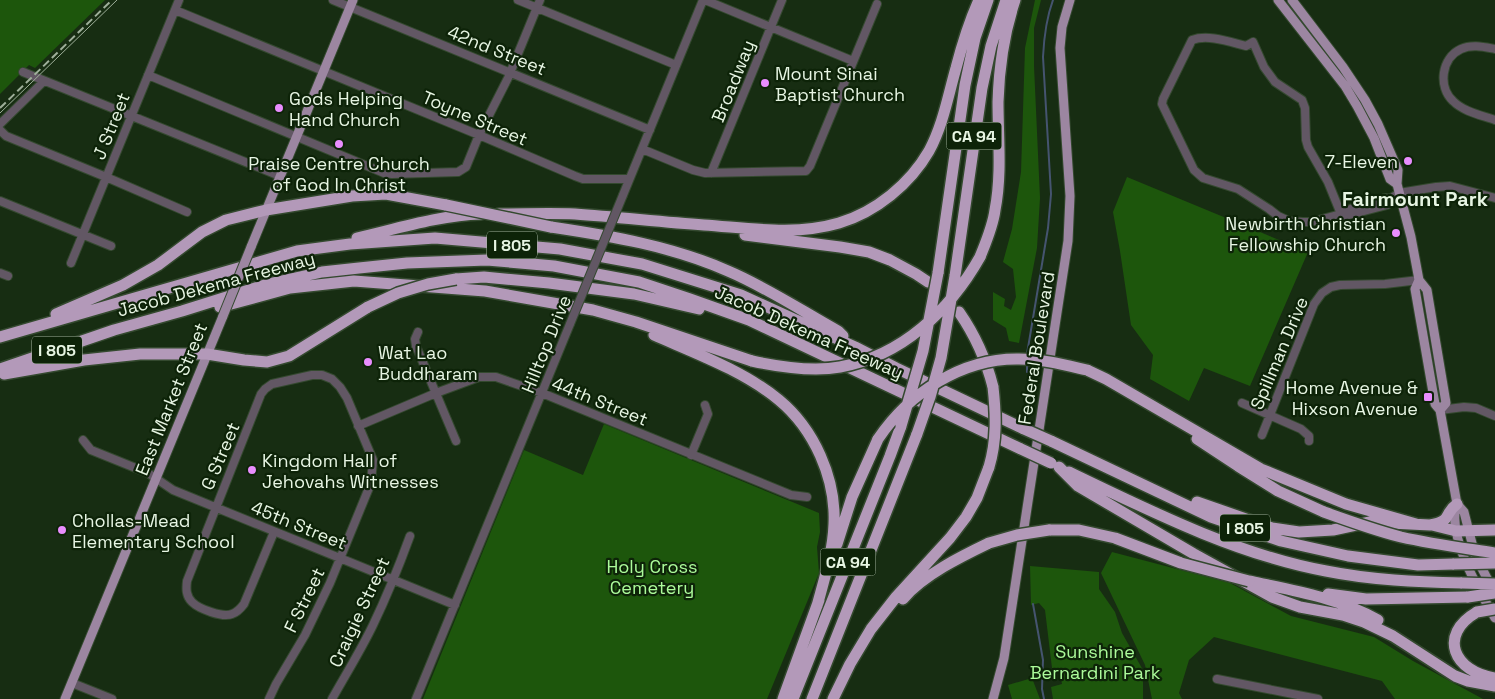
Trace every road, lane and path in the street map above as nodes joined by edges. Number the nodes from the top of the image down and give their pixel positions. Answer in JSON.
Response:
{"nodes":[{"id":1,"x":179,"y":0,"type":"edge"},
{"id":2,"x":333,"y":0,"type":"edge"},
{"id":3,"x":518,"y":0,"type":"edge"},
{"id":4,"x":704,"y":0,"type":"edge"},
{"id":5,"x":782,"y":0,"type":"edge"},
{"id":6,"x":979,"y":0,"type":"edge"},
{"id":7,"x":988,"y":0,"type":"edge"},
{"id":8,"x":1006,"y":0,"type":"edge"},
{"id":9,"x":1015,"y":0,"type":"edge"},
{"id":10,"x":1070,"y":0,"type":"edge"},
{"id":11,"x":1278,"y":0,"type":"edge"},
{"id":12,"x":1292,"y":0,"type":"edge"},
{"id":13,"x":352,"y":3,"type":"edge"},
{"id":14,"x":538,"y":4,"type":"edge"},
{"id":15,"x":877,"y":4,"type":"dead end"},
{"id":16,"x":175,"y":10,"type":"junction"},
{"id":17,"x":771,"y":27,"type":"junction"},
{"id":18,"x":1495,"y":49,"type":"edge"},
{"id":19,"x":853,"y":61,"type":"junction"},
{"id":20,"x":676,"y":65,"type":"junction"},
{"id":21,"x":23,"y":72,"type":"dead end"},
{"id":22,"x":324,"y":72,"type":"junction"},
{"id":23,"x":510,"y":72,"type":"junction"},
{"id":24,"x":148,"y":75,"type":"junction"},
{"id":25,"x":44,"y":81,"type":"junction"},
{"id":26,"x":131,"y":116,"type":"junction"},
{"id":27,"x":1495,"y":120,"type":"edge"},
{"id":28,"x":0,"y":124,"type":"edge"},
{"id":29,"x":0,"y":130,"type":"edge"},
{"id":30,"x":650,"y":130,"type":"junction"},
{"id":31,"x":479,"y":135,"type":"junction"},
{"id":32,"x":297,"y":136,"type":"junction"},
{"id":33,"x":642,"y":149,"type":"junction"},
{"id":34,"x":711,"y":172,"type":"junction"},
{"id":35,"x":106,"y":176,"type":"junction"},
{"id":36,"x":280,"y":176,"type":"junction"},
{"id":37,"x":629,"y":179,"type":"junction"},
{"id":38,"x":1398,"y":189,"type":"junction"},
{"id":39,"x":1495,"y":198,"type":"edge"},
{"id":40,"x":0,"y":201,"type":"edge"},
{"id":41,"x":266,"y":210,"type":"junction"},
{"id":42,"x":187,"y":212,"type":"dead end"},
{"id":43,"x":1342,"y":214,"type":"junction"},
{"id":44,"x":636,"y":220,"type":"junction"},
{"id":45,"x":83,"y":235,"type":"junction"},
{"id":46,"x":112,"y":246,"type":"dead end"},
{"id":47,"x":297,"y":251,"type":"junction"},
{"id":48,"x":71,"y":263,"type":"dead end"},
{"id":49,"x":1419,"y":280,"type":"junction"},
{"id":50,"x":928,"y":282,"type":"dead end"},
{"id":51,"x":958,"y":312,"type":"dead end"},
{"id":52,"x":614,"y":316,"type":"junction"},
{"id":53,"x":749,"y":320,"type":"junction"},
{"id":54,"x":114,"y":330,"type":"junction"},
{"id":55,"x":418,"y":332,"type":"dead end"},
{"id":56,"x":4,"y":336,"type":"edge"},
{"id":57,"x":855,"y":347,"type":"junction"},
{"id":58,"x":207,"y":354,"type":"junction"},
{"id":59,"x":0,"y":368,"type":"edge"},
{"id":60,"x":0,"y":375,"type":"edge"},
{"id":61,"x":1121,"y":388,"type":"junction"},
{"id":62,"x":436,"y":393,"type":"junction"},
{"id":63,"x":542,"y":393,"type":"junction"},
{"id":64,"x":1242,"y":404,"type":"dead end"},
{"id":65,"x":706,"y":405,"type":"dead end"},
{"id":66,"x":1440,"y":410,"type":"junction"},
{"id":67,"x":1270,"y":415,"type":"junction"},
{"id":68,"x":1495,"y":416,"type":"edge"},
{"id":69,"x":358,"y":426,"type":"junction"},
{"id":70,"x":1262,"y":435,"type":"dead end"},
{"id":71,"x":84,"y":440,"type":"dead end"},
{"id":72,"x":456,"y":441,"type":"dead end"},
{"id":73,"x":1309,"y":441,"type":"dead end"},
{"id":74,"x":691,"y":454,"type":"junction"},
{"id":75,"x":1055,"y":465,"type":"junction"},
{"id":76,"x":1120,"y":474,"type":"junction"},
{"id":77,"x":156,"y":479,"type":"junction"},
{"id":78,"x":806,"y":497,"type":"dead end"},
{"id":79,"x":1457,"y":504,"type":"junction"},
{"id":80,"x":215,"y":508,"type":"junction"},
{"id":81,"x":1416,"y":524,"type":"junction"},
{"id":82,"x":1430,"y":524,"type":"junction"},
{"id":83,"x":1495,"y":530,"type":"edge"},
{"id":84,"x":1456,"y":531,"type":"junction"},
{"id":85,"x":274,"y":532,"type":"junction"},
{"id":86,"x":1469,"y":532,"type":"junction"},
{"id":87,"x":410,"y":536,"type":"dead end"},
{"id":88,"x":1495,"y":553,"type":"edge"},
{"id":89,"x":340,"y":558,"type":"junction"},
{"id":90,"x":1495,"y":563,"type":"edge"},
{"id":91,"x":393,"y":579,"type":"junction"},
{"id":92,"x":1495,"y":584,"type":"edge"},
{"id":93,"x":1291,"y":589,"type":"junction"},
{"id":94,"x":1495,"y":594,"type":"edge"},
{"id":95,"x":454,"y":605,"type":"junction"},
{"id":96,"x":817,"y":606,"type":"junction"},
{"id":97,"x":1495,"y":609,"type":"edge"},
{"id":98,"x":1495,"y":618,"type":"edge"},
{"id":99,"x":850,"y":664,"type":"junction"},
{"id":100,"x":1444,"y":668,"type":"junction"},
{"id":101,"x":1495,"y":678,"type":"edge"},
{"id":102,"x":1217,"y":679,"type":"dead end"},
{"id":103,"x":72,"y":683,"type":"junction"},
{"id":104,"x":1495,"y":686,"type":"edge"},
{"id":105,"x":65,"y":699,"type":"edge"},
{"id":106,"x":112,"y":699,"type":"edge"},
{"id":107,"x":269,"y":699,"type":"edge"},
{"id":108,"x":332,"y":699,"type":"edge"},
{"id":109,"x":416,"y":699,"type":"edge"},
{"id":110,"x":783,"y":699,"type":"edge"},
{"id":111,"x":793,"y":699,"type":"edge"},
{"id":112,"x":812,"y":699,"type":"edge"},
{"id":113,"x":833,"y":699,"type":"edge"},
{"id":114,"x":993,"y":699,"type":"edge"},
{"id":115,"x":1318,"y":699,"type":"edge"}],
"edges":[{"from":1,"to":16,"type":"street","name":"J Street"},
{"from":2,"to":13,"type":"street","name":"42nd Street"},
{"from":3,"to":14,"type":"street"},
{"from":4,"to":17,"type":"street"},
{"from":4,"to":20,"type":"street","name":"Hilltop Drive"},
{"from":5,"to":17,"type":"street","name":"Broadway"},
{"from":6,"to":44,"type":"highway"},
{"from":7,"to":111,"type":"highway","number":"CA 94","bridge":true},
{"from":8,"to":112,"type":"highway","number":"CA 94","bridge":true},
{"from":9,"to":52,"type":"highway","bridge":true},
{"from":10,"to":114,"type":"main road","name":"Federal Boulevard"},
{"from":11,"to":38,"type":"main road"},
{"from":12,"to":38,"type":"main road"},
{"from":13,"to":22,"type":"main road","name":"East Market Street"},
{"from":13,"to":23,"type":"street","name":"42nd Street"},
{"from":14,"to":20,"type":"street"},
{"from":14,"to":23,"type":"street"},
{"from":15,"to":19,"type":"street"},
{"from":16,"to":22,"type":"street","name":"Toyne Street"},
{"from":16,"to":24,"type":"street","name":"J Street"},
{"from":17,"to":19,"type":"street"},
{"from":17,"to":34,"type":"street","name":"Broadway"},
{"from":18,"to":27,"type":"street"},
{"from":19,"to":34,"type":"street"},
{"from":20,"to":30,"type":"street","name":"Hilltop Drive"},
{"from":21,"to":25,"type":"street"},
{"from":22,"to":31,"type":"street","name":"Toyne Street"},
{"from":22,"to":32,"type":"main road","name":"East Market Street"},
{"from":23,"to":30,"type":"street","name":"42nd Street"},
{"from":23,"to":31,"type":"street"},
{"from":24,"to":26,"type":"street","name":"J Street"},
{"from":24,"to":32,"type":"street"},
{"from":25,"to":26,"type":"street"},
{"from":25,"to":28,"type":"street"},
{"from":26,"to":35,"type":"street","name":"J Street"},
{"from":26,"to":36,"type":"street"},
{"from":29,"to":35,"type":"street"},
{"from":30,"to":33,"type":"street","name":"Hilltop Drive"},
{"from":31,"to":32,"type":"street"},
{"from":31,"to":37,"type":"street","name":"Toyne Street"},
{"from":32,"to":36,"type":"main road","name":"East Market Street"},
{"from":33,"to":34,"type":"street"},
{"from":33,"to":37,"type":"street","name":"Hilltop Drive"},
{"from":35,"to":42,"type":"street"},
{"from":35,"to":45,"type":"street","name":"J Street"},
{"from":36,"to":41,"type":"main road","name":"East Market Street"},
{"from":37,"to":63,"type":"street","name":"Hilltop Drive","bridge":true},
{"from":38,"to":39,"type":"street"},
{"from":38,"to":43,"type":"street"},
{"from":38,"to":49,"type":"main road"},
{"from":40,"to":45,"type":"street"},
{"from":41,"to":56,"type":"highway"},
{"from":41,"to":57,"type":"highway","bridge":true},
{"from":41,"to":58,"type":"main road","name":"East Market Street","bridge":true},
{"from":43,"to":43,"type":"street"},
{"from":44,"to":47,"type":"highway"},
{"from":44,"to":50,"type":"highway"},
{"from":45,"to":46,"type":"street"},
{"from":45,"to":48,"type":"street","name":"J Street"},
{"from":47,"to":56,"type":"highway","name":"Jacob Dekema Freeway","number":"I 805"},
{"from":47,"to":57,"type":"highway","name":"Jacob Dekema Freeway","number":"I 805"},
{"from":49,"to":66,"type":"main road"},
{"from":49,"to":67,"type":"street","name":"Spillman Drive"},
{"from":51,"to":99,"type":"highway","bridge":true},
{"from":52,"to":54,"type":"highway"},
{"from":52,"to":96,"type":"highway"},
{"from":53,"to":54,"type":"highway","name":"Jacob Dekema Freeway","number":"I 805"},
{"from":53,"to":58,"type":"highway","bridge":true},
{"from":53,"to":75,"type":"highway","name":"Jacob Dekema Freeway","number":"I 805","bridge":true},
{"from":54,"to":59,"type":"highway","name":"Jacob Dekema Freeway","number":"I 805"},
{"from":55,"to":62,"type":"street"},
{"from":57,"to":76,"type":"highway","name":"Jacob Dekema Freeway","number":"I 805","bridge":true},
{"from":58,"to":60,"type":"highway"},
{"from":58,"to":77,"type":"main road","name":"East Market Street"},
{"from":61,"to":81,"type":"highway"},
{"from":61,"to":88,"type":"highway","bridge":true},
{"from":61,"to":96,"type":"highway","bridge":true},
{"from":62,"to":63,"type":"street","name":"44th Street"},
{"from":62,"to":69,"type":"street","name":"44th Street"},
{"from":62,"to":72,"type":"street"},
{"from":63,"to":74,"type":"street","name":"44th Street"},
{"from":63,"to":95,"type":"street","name":"Hilltop Drive"},
{"from":64,"to":67,"type":"street"},
{"from":65,"to":74,"type":"street"},
{"from":66,"to":68,"type":"street"},
{"from":66,"to":79,"type":"main road"},
{"from":67,"to":70,"type":"street","name":"Spillman Drive"},
{"from":67,"to":73,"type":"street"},
{"from":69,"to":80,"type":"street","name":"G Street"},
{"from":69,"to":89,"type":"street","name":"F Street"},
{"from":71,"to":77,"type":"street","name":"45th Street"},
{"from":74,"to":78,"type":"street","name":"44th Street"},
{"from":75,"to":92,"type":"highway","name":"Jacob Dekema Freeway","number":"I 805","bridge":true},
{"from":75,"to":100,"type":"highway"},
{"from":76,"to":81,"type":"highway"},
{"from":76,"to":90,"type":"highway","name":"Jacob Dekema Freeway","number":"I 805","bridge":true},
{"from":77,"to":80,"type":"street","name":"45th Street"},
{"from":77,"to":103,"type":"main road","name":"East Market Street"},
{"from":79,"to":82,"type":"highway"},
{"from":79,"to":84,"type":"main road"},
{"from":79,"to":86,"type":"main road"},
{"from":80,"to":85,"type":"street","name":"45th Street"},
{"from":80,"to":85,"type":"street","name":"G Street"},
{"from":81,"to":82,"type":"highway"},
{"from":82,"to":84,"type":"highway"},
{"from":83,"to":86,"type":"highway"},
{"from":84,"to":86,"type":"highway"},
{"from":84,"to":98,"type":"main road"},
{"from":85,"to":89,"type":"street","name":"45th Street"},
{"from":86,"to":94,"type":"main road"},
{"from":87,"to":91,"type":"street","name":"Craigie Street"},
{"from":89,"to":91,"type":"street","name":"45th Street"},
{"from":89,"to":107,"type":"street","name":"F Street"},
{"from":91,"to":95,"type":"street","name":"45th Street"},
{"from":91,"to":108,"type":"street","name":"Craigie Street"},
{"from":93,"to":94,"type":"highway","bridge":true},
{"from":93,"to":99,"type":"highway","bridge":true},
{"from":93,"to":100,"type":"highway"},
{"from":95,"to":109,"type":"street","name":"Hilltop Drive"},
{"from":96,"to":110,"type":"highway"},
{"from":97,"to":101,"type":"highway","bridge":true},
{"from":99,"to":113,"type":"highway"},
{"from":100,"to":104,"type":"highway"},
{"from":102,"to":115,"type":"street"},
{"from":103,"to":105,"type":"main road","name":"East Market Street"},
{"from":103,"to":106,"type":"street"}]}
